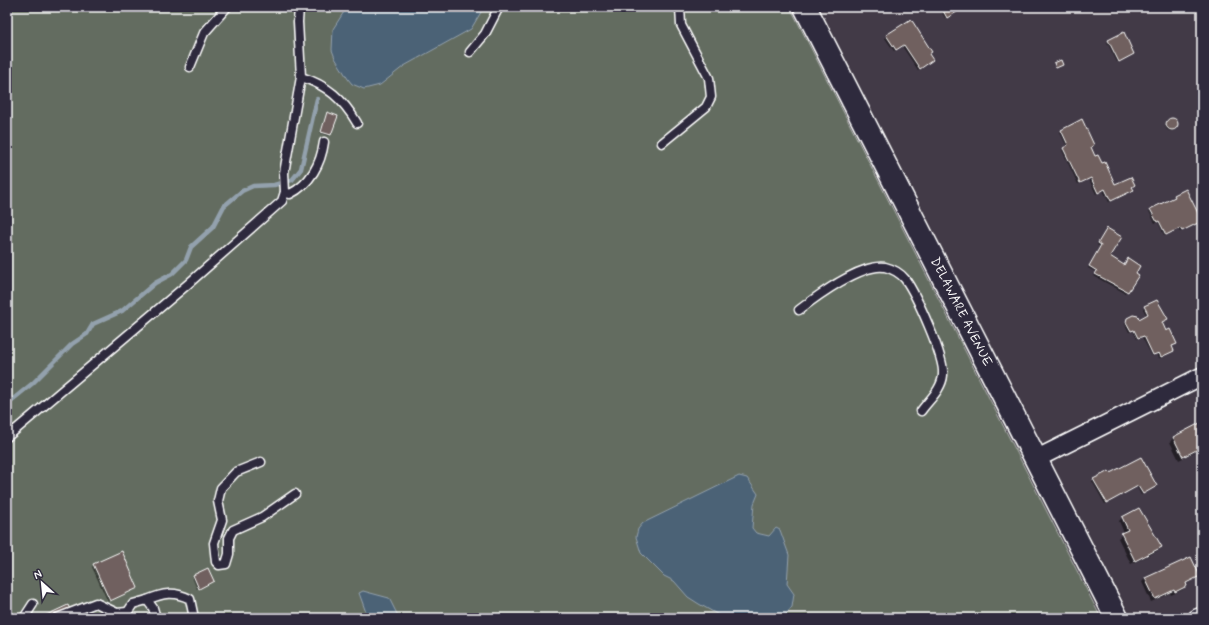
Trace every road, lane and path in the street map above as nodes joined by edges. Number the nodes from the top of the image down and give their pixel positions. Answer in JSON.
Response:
{"nodes":[{"id":1,"x":227,"y":7,"type":"edge"},
{"id":2,"x":299,"y":7,"type":"edge"},
{"id":3,"x":499,"y":7,"type":"edge"},
{"id":4,"x":680,"y":7,"type":"edge"},
{"id":5,"x":804,"y":7,"type":"edge"},
{"id":6,"x":470,"y":52,"type":"dead end"},
{"id":7,"x":190,"y":67,"type":"dead end"},
{"id":8,"x":301,"y":77,"type":"junction"},
{"id":9,"x":357,"y":123,"type":"dead end"},
{"id":10,"x":324,"y":142,"type":"dead end"},
{"id":11,"x":662,"y":142,"type":"dead end"},
{"id":12,"x":285,"y":192,"type":"junction"},
{"id":13,"x":799,"y":310,"type":"dead end"},
{"id":14,"x":1202,"y":376,"type":"edge"},
{"id":15,"x":921,"y":411,"type":"dead end"},
{"id":16,"x":7,"y":436,"type":"edge"},
{"id":17,"x":1036,"y":459,"type":"junction"},
{"id":18,"x":261,"y":462,"type":"dead end"},
{"id":19,"x":295,"y":494,"type":"dead end"},
{"id":20,"x":222,"y":520,"type":"junction"},
{"id":21,"x":229,"y":538,"type":"junction"},
{"id":22,"x":147,"y":600,"type":"junction"},
{"id":23,"x":33,"y":604,"type":"dead end"},
{"id":24,"x":125,"y":615,"type":"edge"},
{"id":25,"x":1202,"y":616,"type":"edge"},
{"id":26,"x":24,"y":618,"type":"edge"},
{"id":27,"x":57,"y":618,"type":"edge"},
{"id":28,"x":156,"y":618,"type":"edge"},
{"id":29,"x":194,"y":618,"type":"edge"},
{"id":30,"x":1117,"y":618,"type":"edge"},
{"id":31,"x":1197,"y":618,"type":"edge"}],
"edges":[{"from":1,"to":7,"type":"lane"},
{"from":2,"to":8,"type":"lane"},
{"from":3,"to":6,"type":"lane"},
{"from":4,"to":11,"type":"lane"},
{"from":5,"to":17,"type":"street","name":"DELAWARE AVENUE"},
{"from":8,"to":9,"type":"lane"},
{"from":8,"to":12,"type":"lane"},
{"from":10,"to":12,"type":"lane"},
{"from":12,"to":16,"type":"lane"},
{"from":13,"to":15,"type":"lane"},
{"from":14,"to":17,"type":"street"},
{"from":17,"to":30,"type":"street","name":"DELAWARE AVENUE"},
{"from":18,"to":20,"type":"lane"},
{"from":19,"to":21,"type":"lane"},
{"from":20,"to":21,"type":"lane"},
{"from":20,"to":21,"type":"lane"},
{"from":22,"to":24,"type":"lane"},
{"from":22,"to":28,"type":"lane"},
{"from":22,"to":29,"type":"lane"},
{"from":23,"to":26,"type":"lane"},
{"from":24,"to":27,"type":"lane"},
{"from":25,"to":31,"type":"street"}]}
